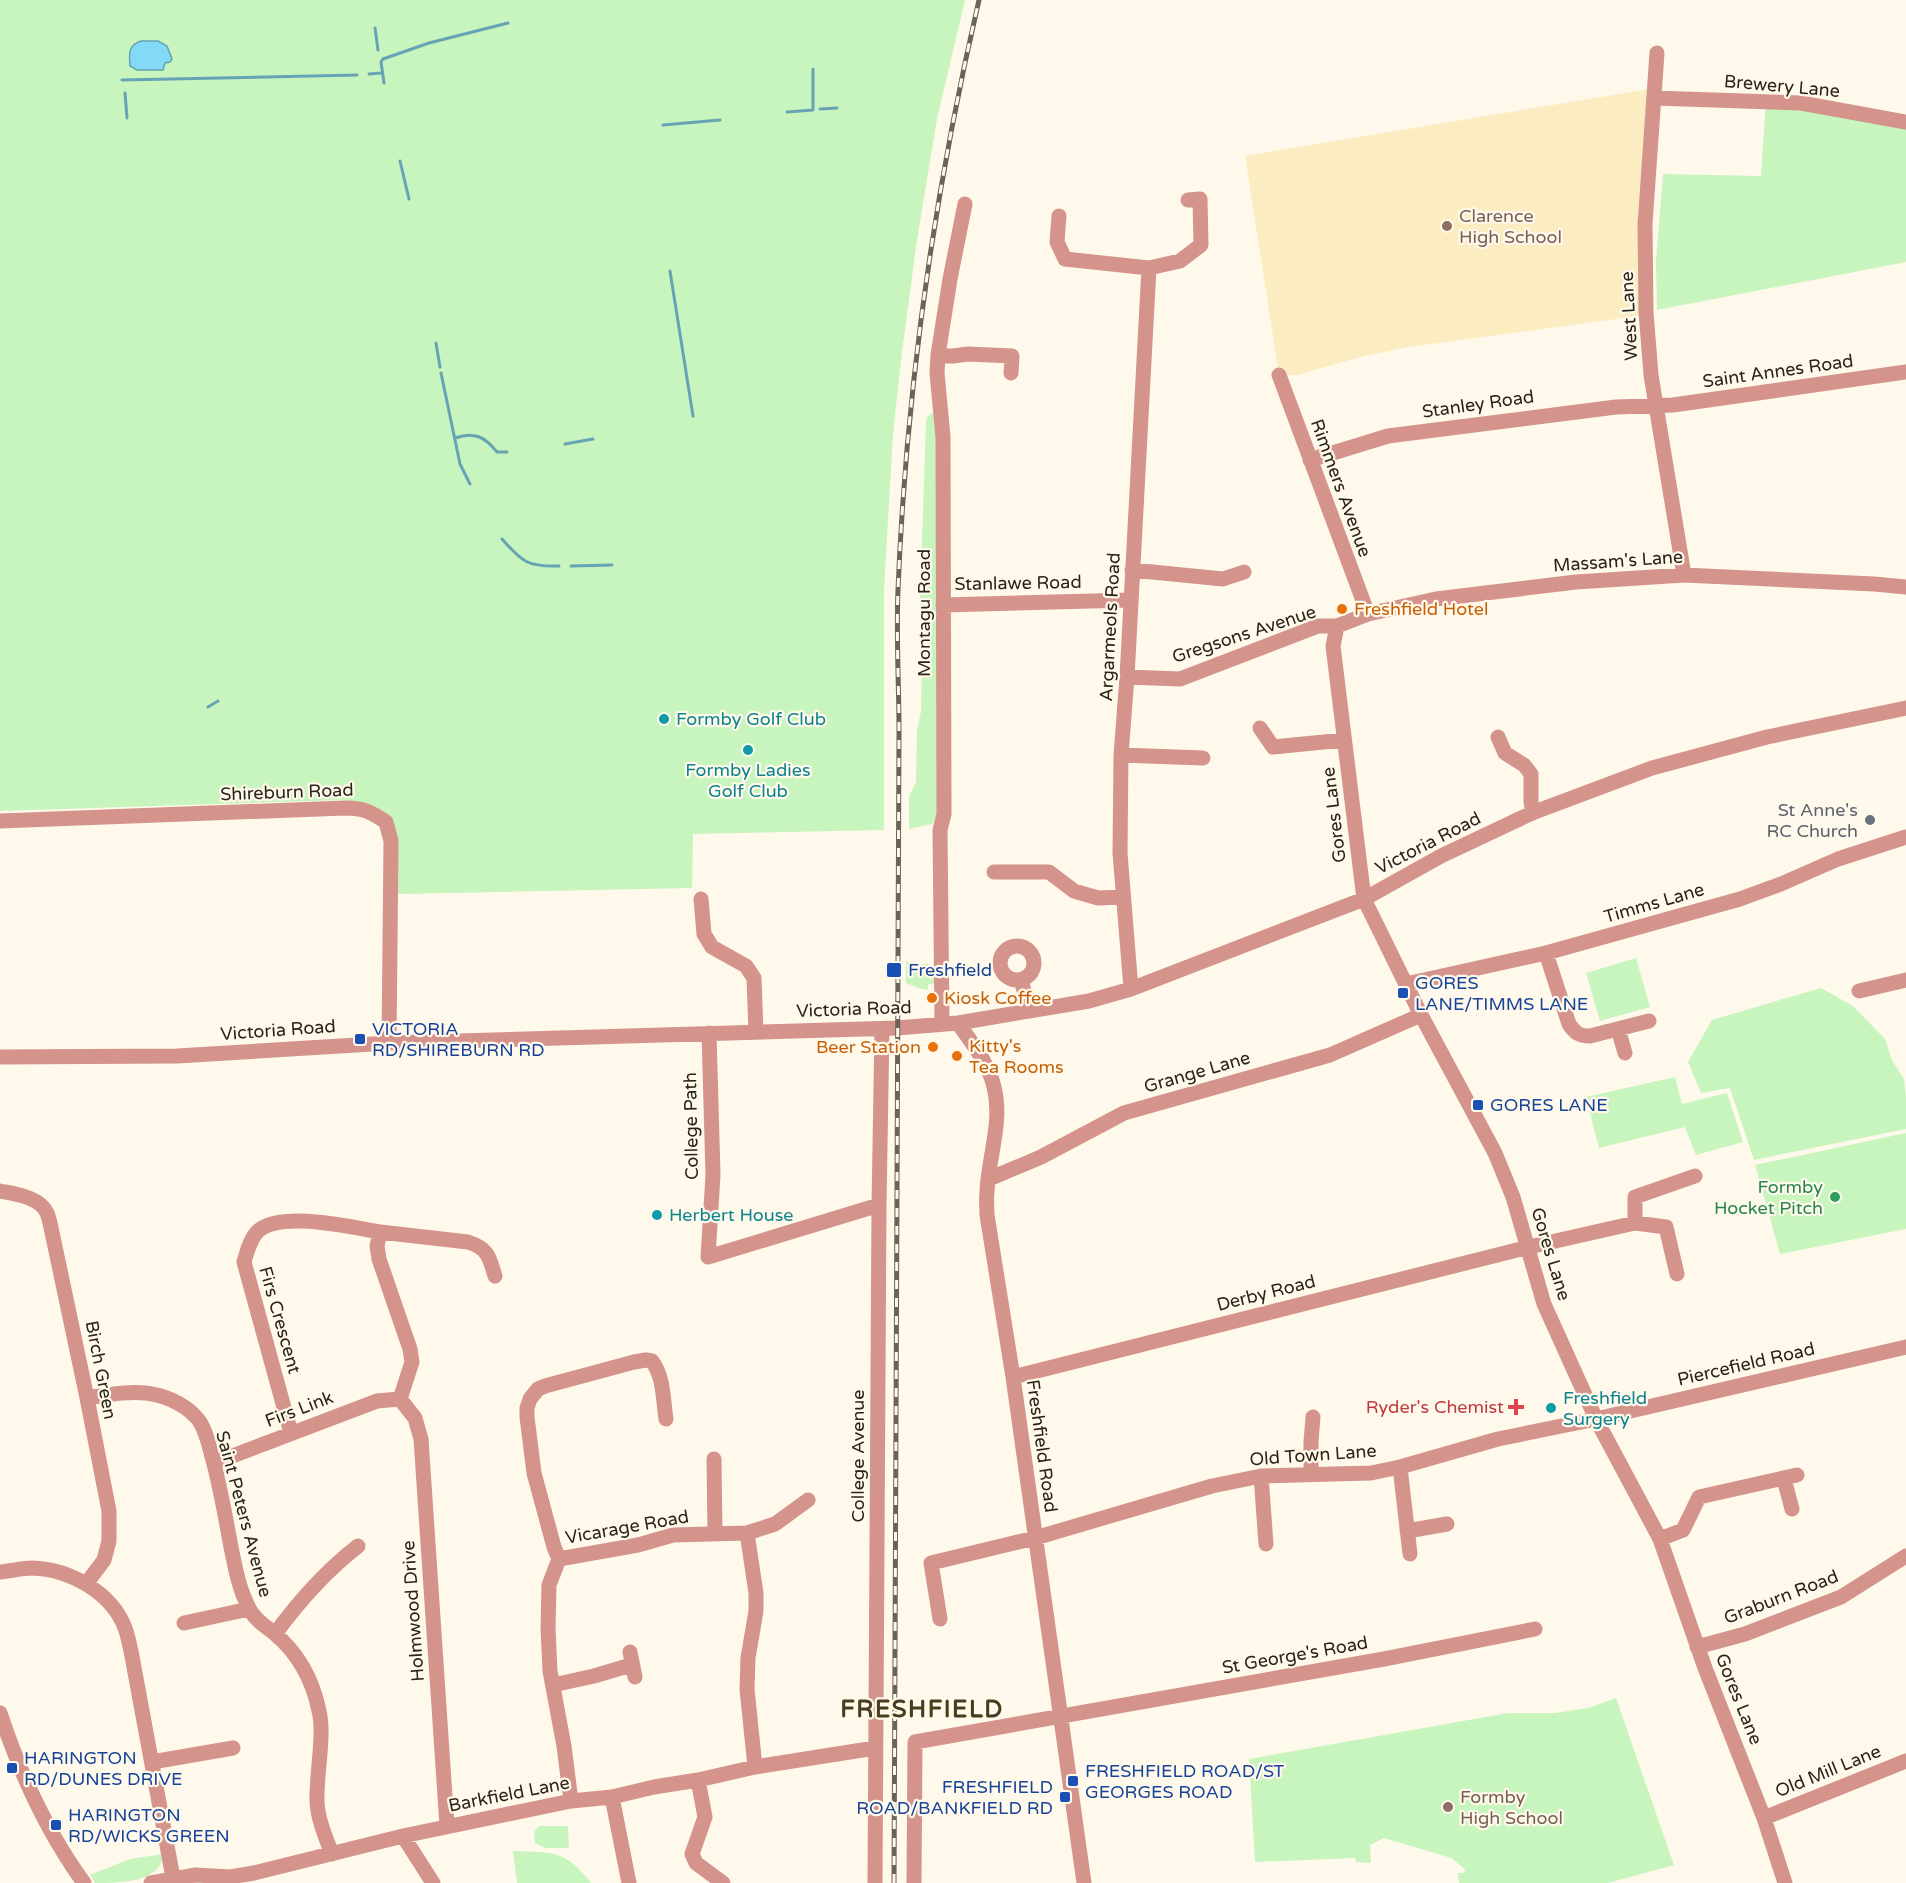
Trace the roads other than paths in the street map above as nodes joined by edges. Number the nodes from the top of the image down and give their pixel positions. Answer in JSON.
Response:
{"nodes":[{"id":1,"x":1657,"y":53,"type":"dead end"},
{"id":2,"x":1654,"y":98,"type":"junction"},
{"id":3,"x":1906,"y":122,"type":"edge"},
{"id":4,"x":1188,"y":200,"type":"dead end"},
{"id":5,"x":965,"y":204,"type":"dead end"},
{"id":6,"x":1059,"y":216,"type":"dead end"},
{"id":7,"x":1149,"y":268,"type":"junction"},
{"id":8,"x":938,"y":355,"type":"junction"},
{"id":9,"x":1906,"y":372,"type":"edge"},
{"id":10,"x":1011,"y":373,"type":"dead end"},
{"id":11,"x":1279,"y":375,"type":"dead end"},
{"id":12,"x":1656,"y":405,"type":"junction"},
{"id":13,"x":1310,"y":460,"type":"junction"},
{"id":14,"x":1132,"y":570,"type":"junction"},
{"id":15,"x":1244,"y":572,"type":"dead end"},
{"id":16,"x":1684,"y":575,"type":"junction"},
{"id":17,"x":1906,"y":587,"type":"edge"},
{"id":18,"x":1130,"y":600,"type":"junction"},
{"id":19,"x":944,"y":605,"type":"junction"},
{"id":20,"x":1368,"y":614,"type":"junction"},
{"id":21,"x":1337,"y":626,"type":"junction"},
{"id":22,"x":1127,"y":677,"type":"junction"},
{"id":23,"x":1906,"y":708,"type":"edge"},
{"id":24,"x":1260,"y":728,"type":"dead end"},
{"id":25,"x":1498,"y":737,"type":"dead end"},
{"id":26,"x":1344,"y":740,"type":"junction"},
{"id":27,"x":1121,"y":755,"type":"junction"},
{"id":28,"x":1203,"y":758,"type":"dead end"},
{"id":29,"x":1533,"y":813,"type":"junction"},
{"id":30,"x":0,"y":821,"type":"edge"},
{"id":31,"x":1906,"y":837,"type":"edge"},
{"id":32,"x":994,"y":872,"type":"dead end"},
{"id":33,"x":1123,"y":897,"type":"junction"},
{"id":34,"x":1364,"y":898,"type":"junction"},
{"id":35,"x":701,"y":899,"type":"dead end"},
{"id":36,"x":1546,"y":953,"type":"junction"},
{"id":37,"x":1020,"y":980,"type":"dead end"},
{"id":38,"x":1906,"y":980,"type":"edge"},
{"id":39,"x":1406,"y":984,"type":"junction"},
{"id":40,"x":1131,"y":989,"type":"junction"},
{"id":41,"x":1859,"y":991,"type":"dead end"},
{"id":42,"x":1030,"y":1011,"type":"junction"},
{"id":43,"x":1421,"y":1015,"type":"junction"},
{"id":44,"x":1649,"y":1020,"type":"dead end"},
{"id":45,"x":958,"y":1023,"type":"junction"},
{"id":46,"x":942,"y":1024,"type":"junction"},
{"id":47,"x":882,"y":1029,"type":"junction"},
{"id":48,"x":1618,"y":1029,"type":"junction"},
{"id":49,"x":756,"y":1032,"type":"junction"},
{"id":50,"x":708,"y":1033,"type":"junction"},
{"id":51,"x":389,"y":1043,"type":"junction"},
{"id":52,"x":1625,"y":1053,"type":"dead end"},
{"id":53,"x":0,"y":1057,"type":"edge"},
{"id":54,"x":1695,"y":1176,"type":"dead end"},
{"id":55,"x":989,"y":1179,"type":"junction"},
{"id":56,"x":0,"y":1191,"type":"edge"},
{"id":57,"x":879,"y":1205,"type":"junction"},
{"id":58,"x":1635,"y":1223,"type":"junction"},
{"id":59,"x":380,"y":1232,"type":"junction"},
{"id":60,"x":1528,"y":1246,"type":"junction"},
{"id":61,"x":1677,"y":1274,"type":"dead end"},
{"id":62,"x":495,"y":1276,"type":"dead end"},
{"id":63,"x":1906,"y":1347,"type":"edge"},
{"id":64,"x":1013,"y":1377,"type":"junction"},
{"id":65,"x":87,"y":1398,"type":"junction"},
{"id":66,"x":400,"y":1399,"type":"junction"},
{"id":67,"x":1313,"y":1417,"type":"dead end"},
{"id":68,"x":666,"y":1419,"type":"dead end"},
{"id":69,"x":1596,"y":1419,"type":"junction"},
{"id":70,"x":291,"y":1433,"type":"junction"},
{"id":71,"x":714,"y":1459,"type":"dead end"},
{"id":72,"x":214,"y":1463,"type":"junction"},
{"id":73,"x":1400,"y":1467,"type":"junction"},
{"id":74,"x":1311,"y":1475,"type":"junction"},
{"id":75,"x":1261,"y":1476,"type":"junction"},
{"id":76,"x":808,"y":1500,"type":"dead end"},
{"id":77,"x":1792,"y":1509,"type":"dead end"},
{"id":78,"x":1447,"y":1524,"type":"dead end"},
{"id":79,"x":1407,"y":1531,"type":"junction"},
{"id":80,"x":715,"y":1533,"type":"junction"},
{"id":81,"x":747,"y":1533,"type":"junction"},
{"id":82,"x":1035,"y":1538,"type":"junction"},
{"id":83,"x":1660,"y":1539,"type":"junction"},
{"id":84,"x":1266,"y":1544,"type":"dead end"},
{"id":85,"x":358,"y":1546,"type":"dead end"},
{"id":86,"x":1410,"y":1554,"type":"dead end"},
{"id":87,"x":1906,"y":1556,"type":"edge"},
{"id":88,"x":559,"y":1559,"type":"junction"},
{"id":89,"x":0,"y":1572,"type":"edge"},
{"id":90,"x":86,"y":1584,"type":"junction"},
{"id":91,"x":249,"y":1609,"type":"junction"},
{"id":92,"x":940,"y":1619,"type":"dead end"},
{"id":93,"x":184,"y":1623,"type":"dead end"},
{"id":94,"x":1535,"y":1629,"type":"dead end"},
{"id":95,"x":275,"y":1634,"type":"junction"},
{"id":96,"x":1697,"y":1647,"type":"junction"},
{"id":97,"x":632,"y":1665,"type":"dead end"},
{"id":98,"x":553,"y":1685,"type":"junction"},
{"id":99,"x":0,"y":1713,"type":"edge"},
{"id":100,"x":1060,"y":1716,"type":"junction"},
{"id":101,"x":4,"y":1740,"type":"edge"},
{"id":102,"x":232,"y":1748,"type":"dead end"},
{"id":103,"x":875,"y":1748,"type":"junction"},
{"id":104,"x":1906,"y":1761,"type":"edge"},
{"id":105,"x":152,"y":1762,"type":"junction"},
{"id":106,"x":755,"y":1767,"type":"junction"},
{"id":107,"x":698,"y":1780,"type":"junction"},
{"id":108,"x":612,"y":1797,"type":"junction"},
{"id":109,"x":571,"y":1801,"type":"junction"},
{"id":110,"x":1764,"y":1818,"type":"junction"},
{"id":111,"x":447,"y":1826,"type":"junction"},
{"id":112,"x":403,"y":1836,"type":"junction"},
{"id":113,"x":332,"y":1854,"type":"junction"},
{"id":114,"x":173,"y":1878,"type":"junction"},
{"id":115,"x":254,"y":1878,"type":"edge"},
{"id":116,"x":80,"y":1882,"type":"edge"},
{"id":117,"x":151,"y":1883,"type":"edge"},
{"id":118,"x":433,"y":1883,"type":"edge"},
{"id":119,"x":628,"y":1883,"type":"edge"},
{"id":120,"x":723,"y":1883,"type":"edge"},
{"id":121,"x":875,"y":1883,"type":"edge"},
{"id":122,"x":914,"y":1883,"type":"edge"},
{"id":123,"x":1084,"y":1883,"type":"edge"},
{"id":124,"x":1785,"y":1883,"type":"edge"}],
"edges":[{"from":1,"to":2,"type":"street","name":"West Lane"},
{"from":2,"to":3,"type":"street","name":"Brewery Lane"},
{"from":2,"to":12,"type":"street","name":"West Lane"},
{"from":4,"to":7,"type":"street"},
{"from":5,"to":8,"type":"street","name":"Montagu Road"},
{"from":6,"to":7,"type":"street"},
{"from":7,"to":14,"type":"street","name":"Argarmeols Road"},
{"from":8,"to":10,"type":"street"},
{"from":8,"to":19,"type":"street","name":"Montagu Road"},
{"from":9,"to":12,"type":"street","name":"Saint Annes Road"},
{"from":11,"to":13,"type":"street","name":"Rimmers Avenue"},
{"from":12,"to":13,"type":"street","name":"Stanley Road"},
{"from":12,"to":16,"type":"street","name":"West Lane"},
{"from":13,"to":20,"type":"street","name":"Rimmers Avenue"},
{"from":14,"to":15,"type":"street"},
{"from":14,"to":18,"type":"street","name":"Argarmeols Road"},
{"from":16,"to":17,"type":"street","name":"Massam's Lane"},
{"from":16,"to":20,"type":"street","name":"Massam's Lane"},
{"from":18,"to":19,"type":"street","name":"Stanlawe Road"},
{"from":18,"to":22,"type":"street","name":"Argarmeols Road"},
{"from":19,"to":46,"type":"street","name":"Montagu Road"},
{"from":20,"to":21,"type":"street","name":"Massam's Lane"},
{"from":21,"to":22,"type":"street","name":"Gregsons Avenue"},
{"from":21,"to":26,"type":"street","name":"Gores Lane"},
{"from":22,"to":27,"type":"street","name":"Argarmeols Road"},
{"from":23,"to":29,"type":"street","name":"Victoria Road"},
{"from":24,"to":26,"type":"street"},
{"from":25,"to":29,"type":"street"},
{"from":26,"to":34,"type":"street","name":"Gores Lane"},
{"from":27,"to":28,"type":"street"},
{"from":27,"to":33,"type":"street","name":"Argarmeols Road"},
{"from":29,"to":34,"type":"street","name":"Victoria Road"},
{"from":30,"to":51,"type":"street","name":"Shireburn Road"},
{"from":31,"to":36,"type":"street","name":"Timms Lane"},
{"from":32,"to":33,"type":"street"},
{"from":33,"to":40,"type":"street","name":"Argarmeols Road"},
{"from":34,"to":39,"type":"street","name":"Gores Lane"},
{"from":34,"to":40,"type":"street","name":"Victoria Road"},
{"from":35,"to":49,"type":"street"},
{"from":36,"to":39,"type":"street","name":"Timms Lane"},
{"from":36,"to":48,"type":"street"},
{"from":37,"to":42,"type":"street"},
{"from":38,"to":41,"type":"street"},
{"from":39,"to":43,"type":"street","name":"Gores Lane"},
{"from":40,"to":42,"type":"street","name":"Victoria Road"},
{"from":42,"to":45,"type":"street","name":"Victoria Road"},
{"from":43,"to":55,"type":"street","name":"Grange Lane"},
{"from":43,"to":60,"type":"street","name":"Gores Lane"},
{"from":44,"to":48,"type":"street"},
{"from":45,"to":46,"type":"street","name":"Victoria Road"},
{"from":45,"to":55,"type":"street","name":"Freshfield Road"},
{"from":46,"to":47,"type":"street","name":"Victoria Road"},
{"from":47,"to":49,"type":"street","name":"Victoria Road"},
{"from":47,"to":57,"type":"street","name":"College Avenue"},
{"from":48,"to":52,"type":"street"},
{"from":49,"to":50,"type":"street","name":"Victoria Road"},
{"from":50,"to":51,"type":"street","name":"Victoria Road"},
{"from":50,"to":57,"type":"street","name":"College Path"},
{"from":51,"to":53,"type":"street","name":"Victoria Road"},
{"from":54,"to":58,"type":"street"},
{"from":55,"to":64,"type":"street","name":"Freshfield Road"},
{"from":56,"to":65,"type":"street","name":"Birch Green"},
{"from":57,"to":103,"type":"street","name":"College Avenue"},
{"from":58,"to":60,"type":"street","name":"Derby Road"},
{"from":58,"to":61,"type":"street","name":"Derby Road"},
{"from":59,"to":62,"type":"street","name":"Firs Crescent"},
{"from":59,"to":66,"type":"street"},
{"from":59,"to":70,"type":"street","name":"Firs Crescent"},
{"from":60,"to":64,"type":"street","name":"Derby Road"},
{"from":60,"to":69,"type":"street","name":"Gores Lane"},
{"from":63,"to":69,"type":"street","name":"Piercefield Road"},
{"from":64,"to":82,"type":"street","name":"Freshfield Road"},
{"from":65,"to":72,"type":"street","name":"Saint Peters Avenue"},
{"from":65,"to":90,"type":"street","name":"Birch Green"},
{"from":66,"to":70,"type":"street","name":"Firs Link"},
{"from":66,"to":111,"type":"street","name":"Holmwood Drive"},
{"from":67,"to":74,"type":"street"},
{"from":68,"to":88,"type":"street"},
{"from":69,"to":73,"type":"street","name":"Old Town Lane"},
{"from":69,"to":83,"type":"street","name":"Gores Lane"},
{"from":70,"to":72,"type":"street","name":"Firs Link"},
{"from":71,"to":80,"type":"street"},
{"from":72,"to":91,"type":"street","name":"Saint Peters Avenue"},
{"from":73,"to":74,"type":"street","name":"Old Town Lane"},
{"from":73,"to":79,"type":"street"},
{"from":74,"to":75,"type":"street","name":"Old Town Lane"},
{"from":75,"to":82,"type":"street","name":"Old Town Lane"},
{"from":75,"to":84,"type":"street"},
{"from":76,"to":81,"type":"street","name":"Vicarage Road"},
{"from":77,"to":83,"type":"street"},
{"from":78,"to":79,"type":"street"},
{"from":79,"to":86,"type":"street"},
{"from":80,"to":81,"type":"street","name":"Vicarage Road"},
{"from":80,"to":88,"type":"street","name":"Vicarage Road"},
{"from":81,"to":106,"type":"street"},
{"from":82,"to":92,"type":"street","name":"Old Town Lane"},
{"from":82,"to":100,"type":"street","name":"Freshfield Road"},
{"from":83,"to":96,"type":"street","name":"Gores Lane"},
{"from":85,"to":95,"type":"street"},
{"from":87,"to":96,"type":"street","name":"Graburn Road"},
{"from":88,"to":98,"type":"street","name":"Vicarage Road"},
{"from":89,"to":90,"type":"street"},
{"from":90,"to":105,"type":"street"},
{"from":91,"to":93,"type":"street"},
{"from":91,"to":95,"type":"street","name":"Saint Peters Avenue"},
{"from":94,"to":100,"type":"street","name":"St George's Road"},
{"from":95,"to":113,"type":"street","name":"Saint Peters Avenue"},
{"from":96,"to":110,"type":"street","name":"Gores Lane"},
{"from":97,"to":98,"type":"street"},
{"from":98,"to":109,"type":"street","name":"Vicarage Road"},
{"from":99,"to":101,"type":"street"},
{"from":100,"to":122,"type":"street"},
{"from":100,"to":123,"type":"street","name":"Freshfield Road"},
{"from":101,"to":116,"type":"street"},
{"from":102,"to":105,"type":"street"},
{"from":103,"to":106,"type":"street","name":"Barkfield Lane"},
{"from":103,"to":121,"type":"street","name":"College Avenue"},
{"from":104,"to":110,"type":"street","name":"Old Mill Lane"},
{"from":105,"to":114,"type":"street"},
{"from":106,"to":107,"type":"street","name":"Barkfield Lane"},
{"from":107,"to":108,"type":"street","name":"Barkfield Lane"},
{"from":107,"to":120,"type":"street"},
{"from":108,"to":109,"type":"street","name":"Barkfield Lane"},
{"from":108,"to":119,"type":"street"},
{"from":109,"to":111,"type":"street","name":"Barkfield Lane"},
{"from":110,"to":124,"type":"street","name":"Gores Lane"},
{"from":111,"to":112,"type":"street","name":"Barkfield Lane"},
{"from":112,"to":113,"type":"street","name":"Barkfield Lane"},
{"from":112,"to":118,"type":"street"},
{"from":113,"to":115,"type":"street","name":"Barkfield Lane"},
{"from":114,"to":115,"type":"street","name":"Barkfield Lane"},
{"from":114,"to":117,"type":"street","name":"Barkfield Lane"}]}
